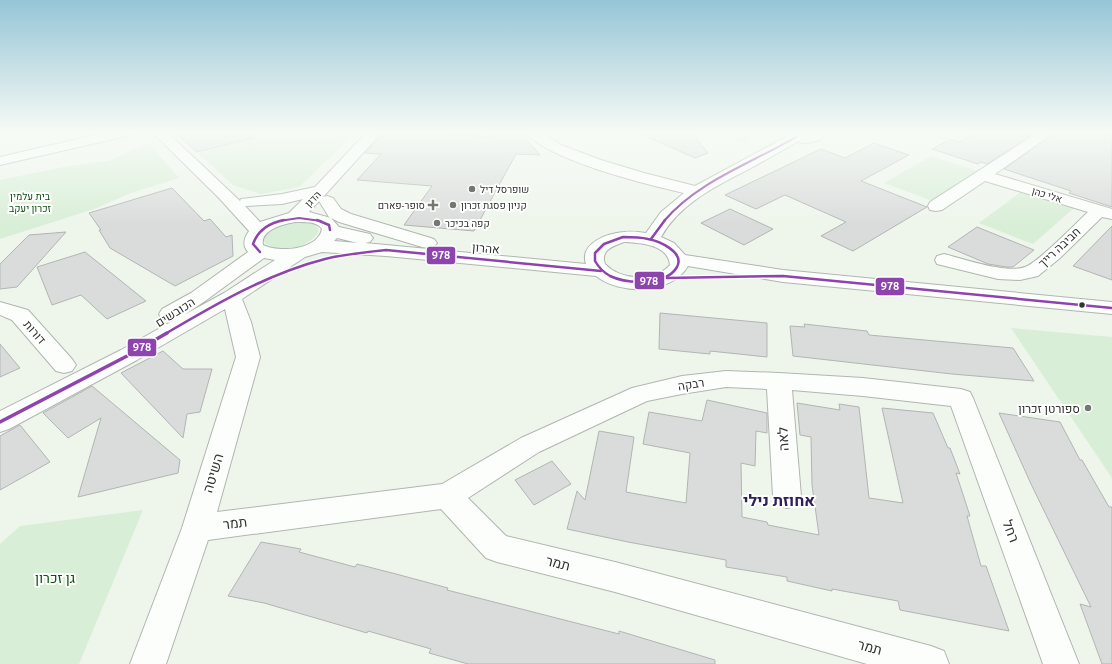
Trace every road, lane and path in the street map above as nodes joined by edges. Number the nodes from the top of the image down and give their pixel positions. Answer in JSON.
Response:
{"nodes":[{"id":1,"x":191,"y":163,"type":"edge"},
{"id":2,"x":345,"y":163,"type":"edge"},
{"id":3,"x":597,"y":163,"type":"edge"},
{"id":4,"x":745,"y":163,"type":"edge"},
{"id":5,"x":1001,"y":163,"type":"edge"},
{"id":6,"x":983,"y":175,"type":"junction"},
{"id":7,"x":656,"y":183,"type":"junction"},
{"id":8,"x":327,"y":190,"type":"junction"},
{"id":9,"x":697,"y":191,"type":"junction"},
{"id":10,"x":225,"y":195,"type":"junction"},
{"id":11,"x":247,"y":202,"type":"junction"},
{"id":12,"x":679,"y":204,"type":"junction"},
{"id":13,"x":936,"y":206,"type":"dead end"},
{"id":14,"x":1105,"y":213,"type":"edge"},
{"id":15,"x":290,"y":218,"type":"junction"},
{"id":16,"x":327,"y":225,"type":"junction"},
{"id":17,"x":259,"y":231,"type":"junction"},
{"id":18,"x":651,"y":239,"type":"junction"},
{"id":19,"x":428,"y":243,"type":"junction"},
{"id":20,"x":317,"y":246,"type":"junction"},
{"id":21,"x":386,"y":250,"type":"junction"},
{"id":22,"x":260,"y":252,"type":"junction"},
{"id":23,"x":299,"y":253,"type":"junction"},
{"id":24,"x":678,"y":259,"type":"junction"},
{"id":25,"x":944,"y":260,"type":"dead end"},
{"id":26,"x":598,"y":264,"type":"junction"},
{"id":27,"x":783,"y":276,"type":"junction"},
{"id":28,"x":666,"y":278,"type":"junction"},
{"id":29,"x":231,"y":297,"type":"junction"},
{"id":30,"x":0,"y":308,"type":"edge"},
{"id":31,"x":1112,"y":308,"type":"edge"},
{"id":32,"x":195,"y":317,"type":"junction"},
{"id":33,"x":240,"y":322,"type":"junction"},
{"id":34,"x":64,"y":365,"type":"dead end"},
{"id":35,"x":780,"y":381,"type":"junction"},
{"id":36,"x":48,"y":396,"type":"junction"},
{"id":37,"x":961,"y":398,"type":"joint"},
{"id":38,"x":0,"y":422,"type":"edge"},
{"id":39,"x":447,"y":496,"type":"junction"},
{"id":40,"x":787,"y":496,"type":"dead end"},
{"id":41,"x":197,"y":528,"type":"junction"},
{"id":42,"x":148,"y":664,"type":"edge"},
{"id":43,"x":931,"y":664,"type":"edge"},
{"id":44,"x":1061,"y":664,"type":"edge"}],
"edges":[{"from":1,"to":10,"type":"street"},
{"from":2,"to":8,"type":"street","name":"הדגן"},
{"from":3,"to":7,"type":"street"},
{"from":4,"to":9,"type":"street"},
{"from":5,"to":6,"type":"street"},
{"from":6,"to":13,"type":"street"},
{"from":6,"to":14,"type":"street","name":"אלי כהן"},
{"from":7,"to":9,"type":"street"},
{"from":7,"to":12,"type":"street"},
{"from":8,"to":11,"type":"street"},
{"from":8,"to":15,"type":"street","name":"הדגן"},
{"from":8,"to":16,"type":"street","name":"הדגן"},
{"from":8,"to":19,"type":"street"},
{"from":9,"to":12,"type":"street"},
{"from":10,"to":11,"type":"street"},
{"from":10,"to":17,"type":"street"},
{"from":11,"to":15,"type":"street"},
{"from":12,"to":18,"type":"street"},
{"from":14,"to":25,"type":"street","name":"חביבה רייך"},
{"from":15,"to":16,"type":"street","name":"אהרון"},
{"from":15,"to":17,"type":"street"},
{"from":16,"to":19,"type":"street","name":"אהרון"},
{"from":16,"to":20,"type":"street"},
{"from":17,"to":22,"type":"street"},
{"from":18,"to":24,"type":"street"},
{"from":18,"to":26,"type":"street"},
{"from":19,"to":26,"type":"street","name":"אהרון"},
{"from":20,"to":21,"type":"street","name":"אהרון"},
{"from":20,"to":23,"type":"street"},
{"from":21,"to":26,"type":"street","name":"אהרון"},
{"from":21,"to":29,"type":"street"},
{"from":22,"to":23,"type":"street"},
{"from":22,"to":36,"type":"street","name":"הכובשים"},
{"from":23,"to":29,"type":"street","name":"הכובשים"},
{"from":24,"to":27,"type":"street"},
{"from":24,"to":28,"type":"street"},
{"from":26,"to":28,"type":"street"},
{"from":27,"to":28,"type":"street"},
{"from":27,"to":31,"type":"street"},
{"from":29,"to":32,"type":"street","name":"הכובשים"},
{"from":29,"to":33,"type":"street","name":"השיטה"},
{"from":30,"to":34,"type":"street","name":"דורות"},
{"from":32,"to":33,"type":"street"},
{"from":32,"to":36,"type":"street","name":"הכובשים"},
{"from":33,"to":41,"type":"street","name":"השיטה"},
{"from":35,"to":37,"type":"street","name":"רבקה"},
{"from":35,"to":39,"type":"street","name":"רבקה"},
{"from":35,"to":40,"type":"street","name":"לאה"},
{"from":36,"to":38,"type":"street","name":"הכובשים"},
{"from":37,"to":44,"type":"street","name":"רחל"},
{"from":39,"to":41,"type":"street","name":"תמר"},
{"from":39,"to":43,"type":"street","name":"תמר"},
{"from":41,"to":42,"type":"street","name":"השיטה"}]}
